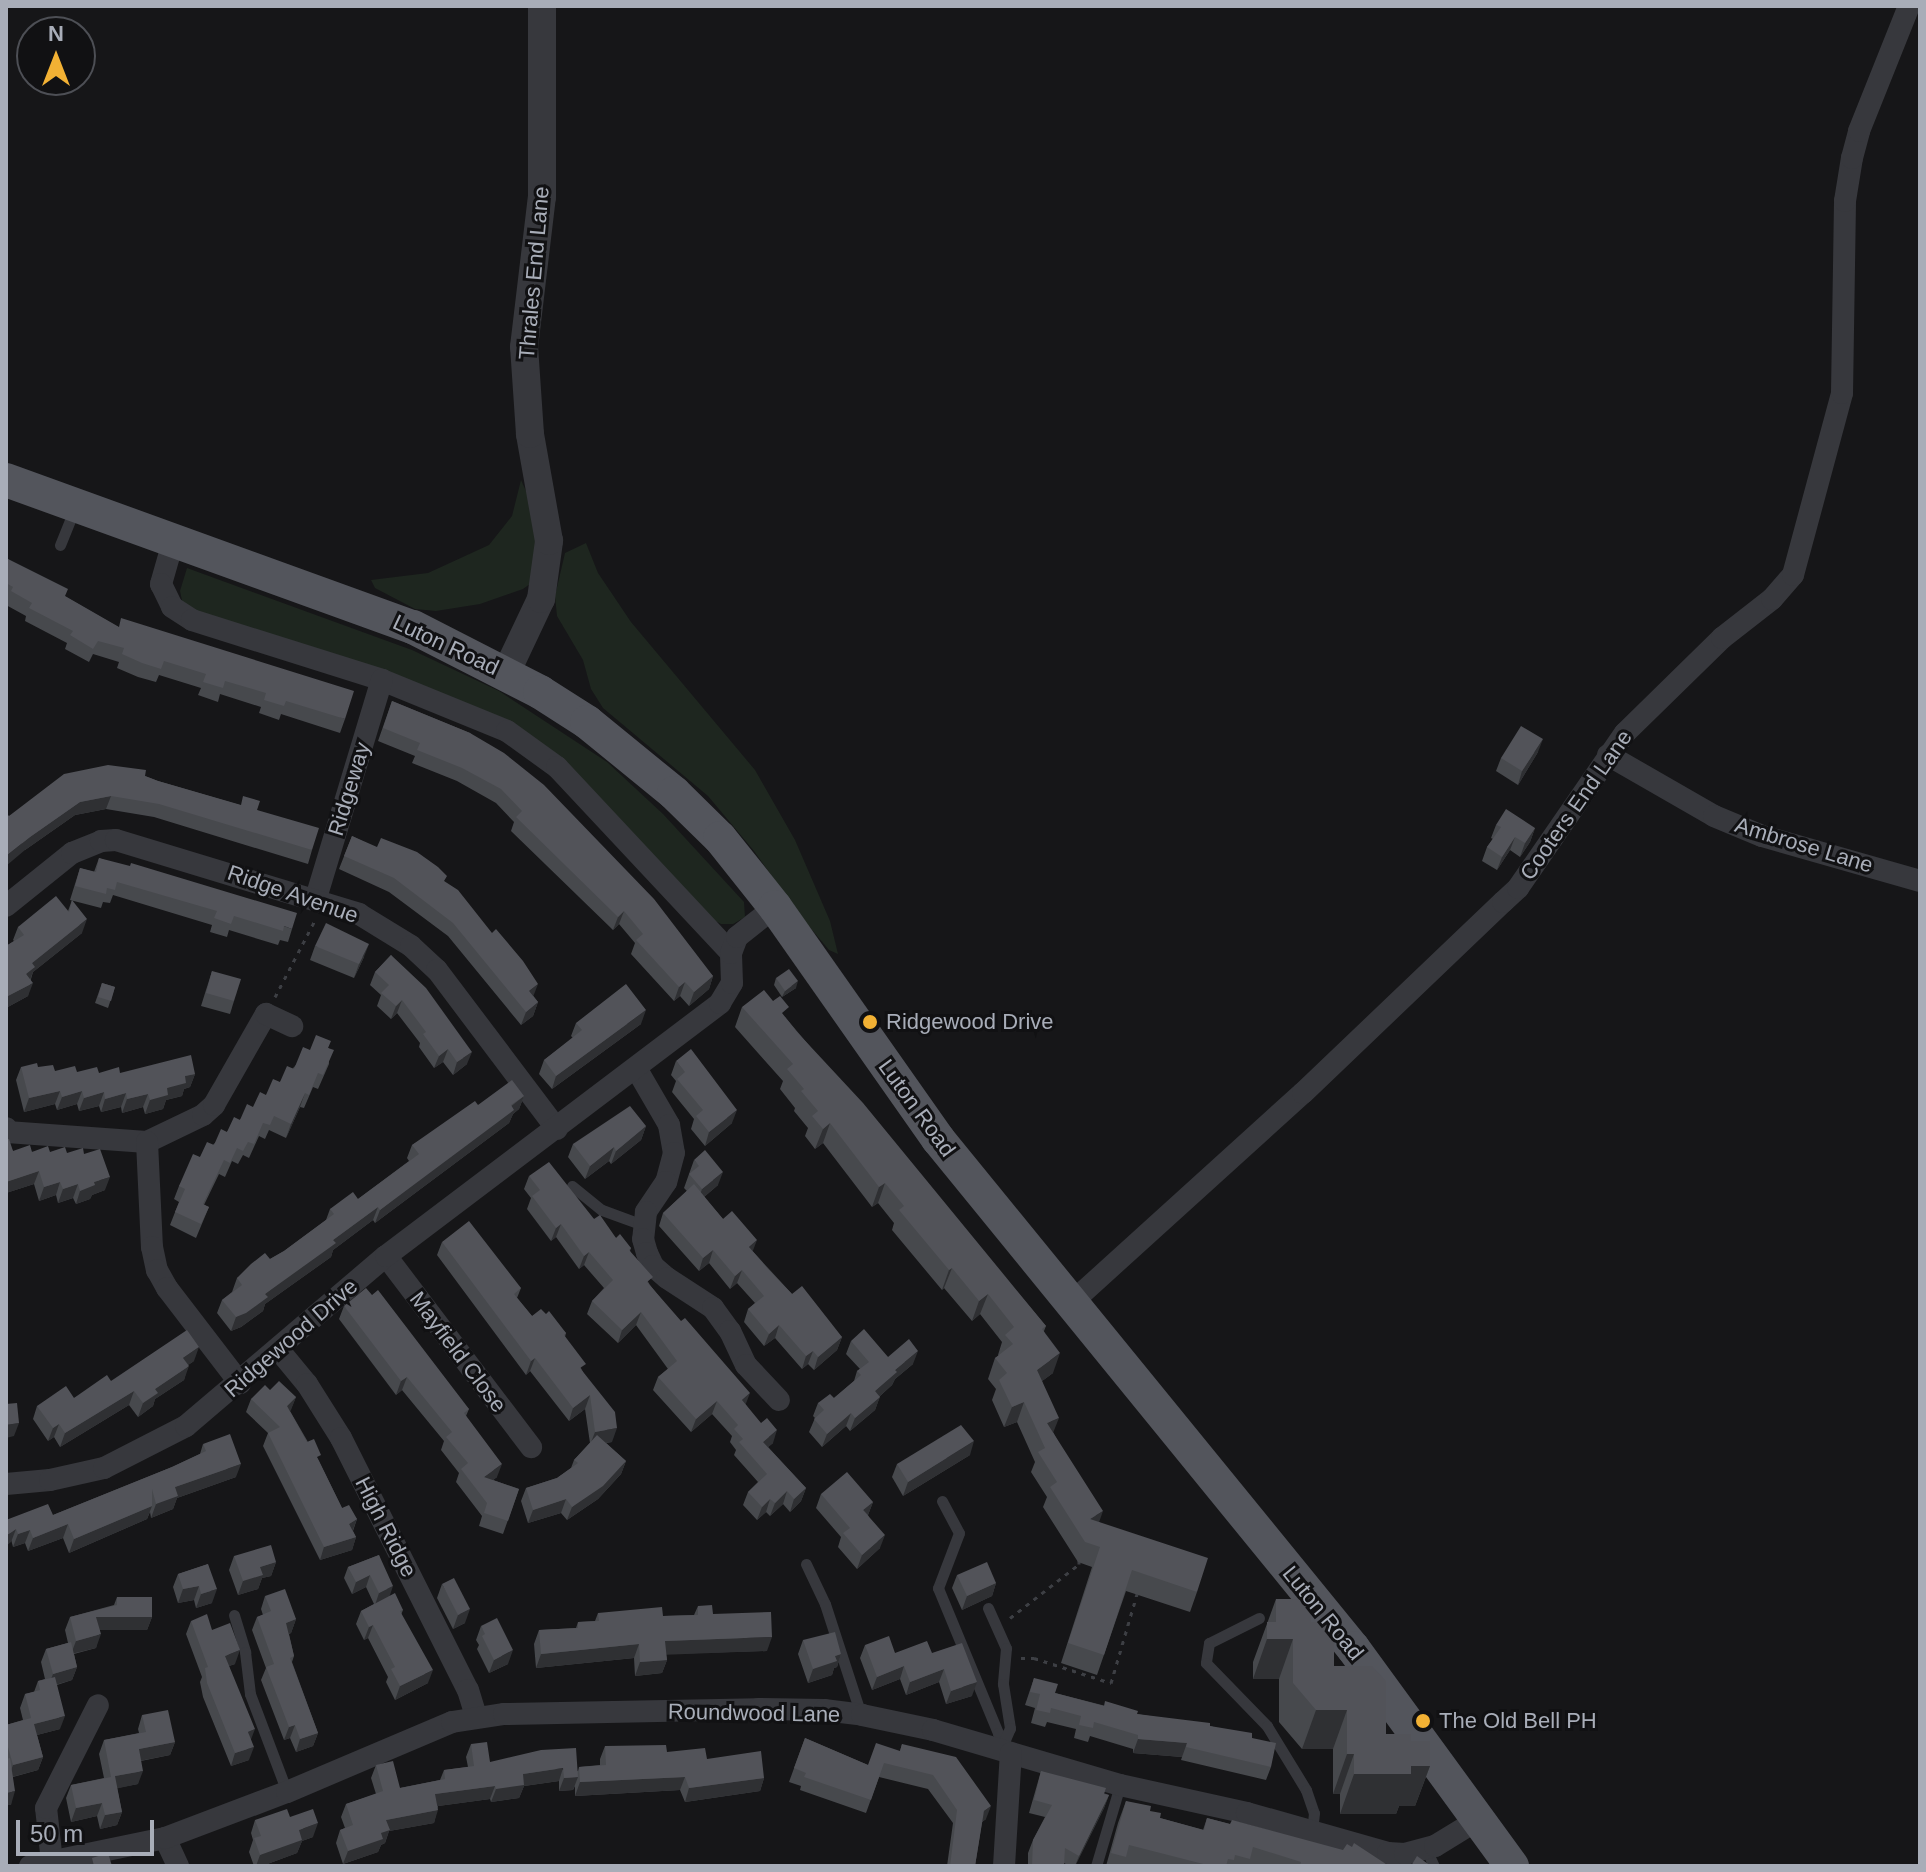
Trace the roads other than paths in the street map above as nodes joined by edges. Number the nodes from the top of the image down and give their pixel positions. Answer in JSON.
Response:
{"nodes":[{"id":1,"x":542,"y":6,"type":"edge"},
{"id":2,"x":1909,"y":6,"type":"edge"},
{"id":3,"x":7,"y":485,"type":"edge"},
{"id":4,"x":76,"y":506,"type":"junction"},
{"id":5,"x":173,"y":542,"type":"junction"},
{"id":6,"x":60,"y":545,"type":"dead end"},
{"id":7,"x":506,"y":673,"type":"junction"},
{"id":8,"x":382,"y":680,"type":"junction"},
{"id":9,"x":1608,"y":755,"type":"junction"},
{"id":10,"x":1920,"y":881,"type":"edge"},
{"id":11,"x":321,"y":900,"type":"junction"},
{"id":12,"x":6,"y":906,"type":"edge"},
{"id":13,"x":775,"y":907,"type":"junction"},
{"id":14,"x":731,"y":953,"type":"junction"},
{"id":15,"x":292,"y":1026,"type":"dead end"},
{"id":16,"x":636,"y":1068,"type":"junction"},
{"id":17,"x":6,"y":1128,"type":"edge"},
{"id":18,"x":557,"y":1129,"type":"junction"},
{"id":19,"x":147,"y":1142,"type":"junction"},
{"id":20,"x":572,"y":1186,"type":"edge"},
{"id":21,"x":643,"y":1225,"type":"junction"},
{"id":22,"x":386,"y":1256,"type":"junction"},
{"id":23,"x":1070,"y":1304,"type":"junction"},
{"id":24,"x":278,"y":1349,"type":"junction"},
{"id":25,"x":240,"y":1383,"type":"junction"},
{"id":26,"x":779,"y":1400,"type":"dead end"},
{"id":27,"x":531,"y":1447,"type":"dead end"},
{"id":28,"x":6,"y":1484,"type":"edge"},
{"id":29,"x":942,"y":1501,"type":"dead end"},
{"id":30,"x":806,"y":1564,"type":"dead end"},
{"id":31,"x":988,"y":1608,"type":"dead end"},
{"id":32,"x":234,"y":1615,"type":"dead end"},
{"id":33,"x":1259,"y":1618,"type":"dead end"},
{"id":34,"x":98,"y":1705,"type":"dead end"},
{"id":35,"x":862,"y":1715,"type":"junction"},
{"id":36,"x":476,"y":1716,"type":"junction"},
{"id":37,"x":1007,"y":1748,"type":"junction"},
{"id":38,"x":1120,"y":1785,"type":"junction"},
{"id":39,"x":287,"y":1792,"type":"junction"},
{"id":40,"x":1479,"y":1819,"type":"junction"},
{"id":41,"x":1312,"y":1832,"type":"junction"},
{"id":42,"x":165,"y":1838,"type":"junction"},
{"id":43,"x":1416,"y":1859,"type":"edge"},
{"id":44,"x":41,"y":1864,"type":"edge"},
{"id":45,"x":178,"y":1866,"type":"edge"},
{"id":46,"x":1004,"y":1866,"type":"edge"},
{"id":47,"x":1096,"y":1866,"type":"edge"},
{"id":48,"x":1512,"y":1866,"type":"edge"}],
"edges":[{"from":1,"to":7,"type":"street","name":"Thrales End Lane"},
{"from":2,"to":9,"type":"street","name":"Cooters End Lane"},
{"from":3,"to":4,"type":"main road","name":"Luton Road"},
{"from":4,"to":5,"type":"main road","name":"Luton Road"},
{"from":4,"to":6,"type":"lane"},
{"from":5,"to":7,"type":"main road","name":"Luton Road"},
{"from":5,"to":8,"type":"street"},
{"from":7,"to":13,"type":"main road","name":"Luton Road"},
{"from":8,"to":11,"type":"street","name":"Ridgeway"},
{"from":8,"to":14,"type":"street"},
{"from":9,"to":10,"type":"street","name":"Ambrose Lane"},
{"from":9,"to":23,"type":"street","name":"Cooters End Lane"},
{"from":11,"to":12,"type":"street","name":"Ridge Avenue"},
{"from":11,"to":18,"type":"street","name":"Ridge Avenue"},
{"from":13,"to":14,"type":"street"},
{"from":13,"to":23,"type":"main road","name":"Luton Road"},
{"from":14,"to":16,"type":"street","name":"Ridgewood Drive"},
{"from":15,"to":19,"type":"street"},
{"from":16,"to":18,"type":"street","name":"Ridgewood Drive"},
{"from":16,"to":21,"type":"street"},
{"from":17,"to":19,"type":"street"},
{"from":18,"to":22,"type":"street","name":"Ridgewood Drive"},
{"from":19,"to":25,"type":"street"},
{"from":20,"to":21,"type":"lane"},
{"from":21,"to":26,"type":"street"},
{"from":22,"to":24,"type":"street","name":"Ridgewood Drive"},
{"from":22,"to":27,"type":"street","name":"Mayfield Close"},
{"from":23,"to":40,"type":"main road","name":"Luton Road"},
{"from":24,"to":25,"type":"street","name":"Ridgewood Drive"},
{"from":24,"to":36,"type":"street","name":"High Ridge"},
{"from":25,"to":28,"type":"street","name":"Ridgewood Drive"},
{"from":29,"to":37,"type":"lane"},
{"from":30,"to":35,"type":"lane"},
{"from":31,"to":37,"type":"lane"},
{"from":32,"to":39,"type":"lane"},
{"from":33,"to":41,"type":"lane"},
{"from":34,"to":44,"type":"street"},
{"from":35,"to":36,"type":"street","name":"Roundwood Lane"},
{"from":35,"to":37,"type":"street","name":"Roundwood Lane"},
{"from":36,"to":39,"type":"street","name":"Roundwood Lane"},
{"from":37,"to":38,"type":"street","name":"Roundwood Lane"},
{"from":37,"to":46,"type":"street"},
{"from":38,"to":41,"type":"street","name":"Roundwood Lane"},
{"from":38,"to":47,"type":"lane"},
{"from":39,"to":42,"type":"street","name":"Roundwood Lane"},
{"from":40,"to":43,"type":"street","name":"Roundwood Lane"},
{"from":40,"to":48,"type":"main road","name":"Luton Road"},
{"from":41,"to":43,"type":"street","name":"Roundwood Lane"},
{"from":42,"to":44,"type":"street","name":"Roundwood Lane"},
{"from":42,"to":45,"type":"street"}]}
